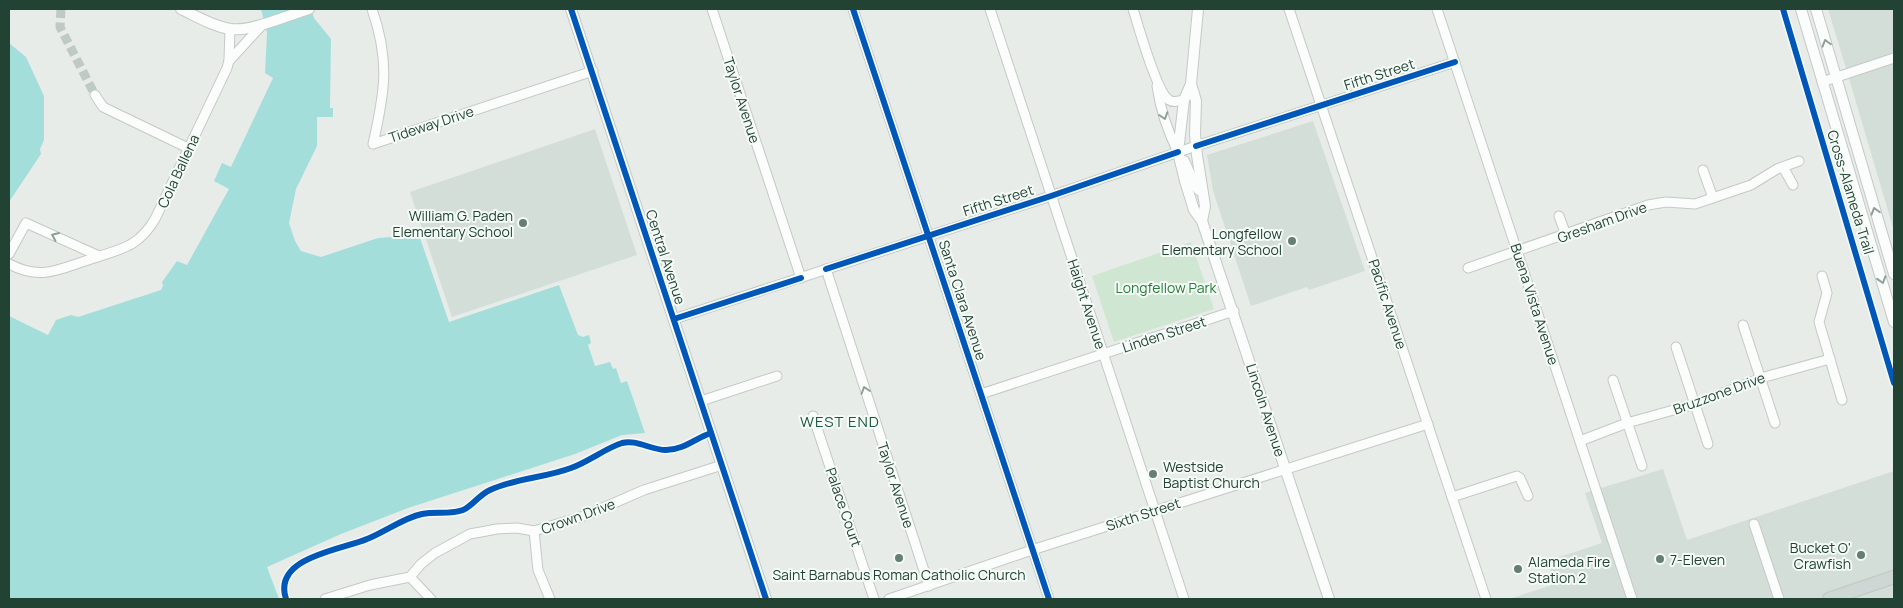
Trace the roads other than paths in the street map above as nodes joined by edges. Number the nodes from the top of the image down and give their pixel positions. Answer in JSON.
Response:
{"nodes":[{"id":1,"x":181,"y":9,"type":"edge"},
{"id":2,"x":309,"y":9,"type":"edge"},
{"id":3,"x":372,"y":9,"type":"edge"},
{"id":4,"x":571,"y":9,"type":"edge"},
{"id":5,"x":712,"y":9,"type":"edge"},
{"id":6,"x":853,"y":9,"type":"edge"},
{"id":7,"x":990,"y":9,"type":"edge"},
{"id":8,"x":1133,"y":9,"type":"edge"},
{"id":9,"x":1198,"y":9,"type":"edge"},
{"id":10,"x":1290,"y":9,"type":"edge"},
{"id":11,"x":1438,"y":9,"type":"edge"},
{"id":12,"x":1801,"y":9,"type":"edge"},
{"id":13,"x":1816,"y":9,"type":"edge"},
{"id":14,"x":263,"y":24,"type":"junction"},
{"id":15,"x":230,"y":30,"type":"junction"},
{"id":16,"x":1894,"y":58,"type":"edge"},
{"id":17,"x":229,"y":60,"type":"junction"},
{"id":18,"x":1455,"y":62,"type":"junction"},
{"id":19,"x":593,"y":71,"type":"junction"},
{"id":20,"x":1156,"y":78,"type":"junction"},
{"id":21,"x":1836,"y":78,"type":"junction"},
{"id":22,"x":1822,"y":82,"type":"junction"},
{"id":23,"x":1191,"y":84,"type":"junction"},
{"id":24,"x":95,"y":95,"type":"tunnel mouth"},
{"id":25,"x":1184,"y":100,"type":"junction"},
{"id":26,"x":1322,"y":106,"type":"junction"},
{"id":27,"x":1196,"y":146,"type":"junction"},
{"id":28,"x":188,"y":148,"type":"junction"},
{"id":29,"x":1178,"y":152,"type":"junction"},
{"id":30,"x":1799,"y":161,"type":"dead end"},
{"id":31,"x":1783,"y":167,"type":"junction"},
{"id":32,"x":1703,"y":170,"type":"dead end"},
{"id":33,"x":1793,"y":185,"type":"dead end"},
{"id":34,"x":1202,"y":194,"type":"junction"},
{"id":35,"x":1052,"y":196,"type":"junction"},
{"id":36,"x":1713,"y":198,"type":"junction"},
{"id":37,"x":1559,"y":216,"type":"dead end"},
{"id":38,"x":1202,"y":221,"type":"junction"},
{"id":39,"x":1566,"y":234,"type":"junction"},
{"id":40,"x":929,"y":235,"type":"junction"},
{"id":41,"x":1518,"y":252,"type":"junction"},
{"id":42,"x":9,"y":254,"type":"edge"},
{"id":43,"x":99,"y":256,"type":"junction"},
{"id":44,"x":9,"y":264,"type":"edge"},
{"id":45,"x":1468,"y":268,"type":"dead end"},
{"id":46,"x":826,"y":269,"type":"junction"},
{"id":47,"x":1894,"y":274,"type":"edge"},
{"id":48,"x":1822,"y":276,"type":"dead end"},
{"id":49,"x":800,"y":278,"type":"junction"},
{"id":50,"x":1234,"y":311,"type":"junction"},
{"id":51,"x":674,"y":319,"type":"junction"},
{"id":52,"x":1894,"y":322,"type":"edge"},
{"id":53,"x":1743,"y":325,"type":"dead end"},
{"id":54,"x":1676,"y":347,"type":"dead end"},
{"id":55,"x":1104,"y":354,"type":"junction"},
{"id":56,"x":1830,"y":359,"type":"junction"},
{"id":57,"x":777,"y":376,"type":"dead end"},
{"id":58,"x":1761,"y":378,"type":"junction"},
{"id":59,"x":1613,"y":380,"type":"dead end"},
{"id":60,"x":981,"y":394,"type":"junction"},
{"id":61,"x":1842,"y":400,"type":"dead end"},
{"id":62,"x":701,"y":401,"type":"junction"},
{"id":63,"x":1695,"y":404,"type":"junction"},
{"id":64,"x":812,"y":416,"type":"dead end"},
{"id":65,"x":1627,"y":422,"type":"junction"},
{"id":66,"x":1775,"y":423,"type":"dead end"},
{"id":67,"x":1428,"y":424,"type":"junction"},
{"id":68,"x":1580,"y":441,"type":"junction"},
{"id":69,"x":1708,"y":444,"type":"dead end"},
{"id":70,"x":722,"y":465,"type":"junction"},
{"id":71,"x":1642,"y":466,"type":"dead end"},
{"id":72,"x":1286,"y":469,"type":"junction"},
{"id":73,"x":1528,"y":496,"type":"dead end"},
{"id":74,"x":1452,"y":497,"type":"junction"},
{"id":75,"x":1154,"y":510,"type":"junction"},
{"id":76,"x":1754,"y":524,"type":"dead end"},
{"id":77,"x":534,"y":531,"type":"junction"},
{"id":78,"x":1032,"y":550,"type":"junction"},
{"id":79,"x":410,"y":577,"type":"junction"},
{"id":80,"x":1894,"y":577,"type":"edge"},
{"id":81,"x":930,"y":586,"type":"junction"},
{"id":82,"x":907,"y":597,"type":"edge"},
{"id":83,"x":325,"y":599,"type":"edge"},
{"id":84,"x":431,"y":599,"type":"edge"},
{"id":85,"x":550,"y":599,"type":"edge"},
{"id":86,"x":766,"y":599,"type":"edge"},
{"id":87,"x":874,"y":599,"type":"edge"},
{"id":88,"x":889,"y":599,"type":"edge"},
{"id":89,"x":1049,"y":599,"type":"edge"},
{"id":90,"x":1184,"y":599,"type":"edge"},
{"id":91,"x":1328,"y":599,"type":"edge"},
{"id":92,"x":1486,"y":599,"type":"edge"},
{"id":93,"x":1632,"y":599,"type":"edge"},
{"id":94,"x":1779,"y":599,"type":"edge"},
{"id":95,"x":1829,"y":599,"type":"edge"}],
"edges":[{"from":1,"to":15,"type":"street"},
{"from":2,"to":14,"type":"street"},
{"from":3,"to":19,"type":"street","name":"Tideway Drive"},
{"from":4,"to":19,"type":"street","name":"Central Avenue"},
{"from":5,"to":49,"type":"street","name":"Taylor Avenue"},
{"from":6,"to":40,"type":"street","name":"Santa Clara Avenue"},
{"from":7,"to":35,"type":"street","name":"Haight Avenue"},
{"from":8,"to":20,"type":"street","name":"Lincoln Avenue"},
{"from":9,"to":23,"type":"street"},
{"from":10,"to":26,"type":"street","name":"Pacific Avenue"},
{"from":11,"to":18,"type":"street","name":"Buena Vista Avenue"},
{"from":12,"to":22,"type":"street"},
{"from":21,"to":13,"type":"street","one_way":true},
{"from":14,"to":15,"type":"street"},
{"from":14,"to":17,"type":"street","name":"Cola Ballena"},
{"from":15,"to":17,"type":"street","name":"Cola Ballena"},
{"from":16,"to":21,"type":"street"},
{"from":17,"to":28,"type":"street","name":"Cola Ballena"},
{"from":18,"to":26,"type":"street","name":"Fifth Street"},
{"from":18,"to":41,"type":"street","name":"Buena Vista Avenue"},
{"from":19,"to":51,"type":"street","name":"Central Avenue"},
{"from":20,"to":25,"type":"street","name":"Lincoln Avenue"},
{"from":20,"to":29,"type":"street","name":"Lincoln Avenue","one_way":true},
{"from":21,"to":22,"type":"street"},
{"from":47,"to":21,"type":"street","one_way":true},
{"from":22,"to":52,"type":"street","one_way":true},
{"from":23,"to":25,"type":"street"},
{"from":23,"to":27,"type":"street","name":"Lincoln Avenue"},
{"from":24,"to":28,"type":"street"},
{"from":25,"to":29,"type":"street"},
{"from":26,"to":27,"type":"street","name":"Fifth Street"},
{"from":26,"to":67,"type":"street","name":"Pacific Avenue"},
{"from":27,"to":29,"type":"street","name":"Fifth Street"},
{"from":27,"to":34,"type":"street","name":"Lincoln Avenue"},
{"from":28,"to":43,"type":"street","name":"Cola Ballena"},
{"from":29,"to":34,"type":"street"},
{"from":29,"to":35,"type":"street","name":"Fifth Street"},
{"from":29,"to":38,"type":"street","name":"Lincoln Avenue"},
{"from":30,"to":31,"type":"street","name":"Gresham Drive"},
{"from":31,"to":33,"type":"street"},
{"from":31,"to":36,"type":"street","name":"Gresham Drive"},
{"from":32,"to":36,"type":"street"},
{"from":34,"to":38,"type":"street","name":"Lincoln Avenue"},
{"from":35,"to":40,"type":"street","name":"Fifth Street"},
{"from":35,"to":55,"type":"street","name":"Haight Avenue"},
{"from":36,"to":39,"type":"street","name":"Gresham Drive"},
{"from":37,"to":39,"type":"street"},
{"from":38,"to":50,"type":"street","name":"Lincoln Avenue"},
{"from":39,"to":41,"type":"street","name":"Gresham Drive"},
{"from":40,"to":46,"type":"street","name":"Fifth Street"},
{"from":40,"to":60,"type":"street","name":"Santa Clara Avenue"},
{"from":41,"to":45,"type":"street","name":"Gresham Drive"},
{"from":41,"to":68,"type":"street","name":"Buena Vista Avenue"},
{"from":43,"to":42,"type":"street","one_way":true},
{"from":43,"to":44,"type":"street","name":"Cola Ballena"},
{"from":46,"to":49,"type":"street","name":"Fifth Street"},
{"from":81,"to":46,"type":"street","name":"Taylor Avenue","one_way":true},
{"from":48,"to":56,"type":"street"},
{"from":49,"to":51,"type":"street","name":"Fifth Street"},
{"from":50,"to":55,"type":"street","name":"Linden Street"},
{"from":50,"to":72,"type":"street","name":"Lincoln Avenue"},
{"from":51,"to":62,"type":"street","name":"Central Avenue"},
{"from":53,"to":58,"type":"street"},
{"from":54,"to":63,"type":"street"},
{"from":55,"to":60,"type":"street","name":"Linden Street"},
{"from":55,"to":75,"type":"street","name":"Haight Avenue"},
{"from":56,"to":58,"type":"street","name":"Bruzzone Drive"},
{"from":56,"to":61,"type":"street"},
{"from":57,"to":62,"type":"street"},
{"from":58,"to":63,"type":"street","name":"Bruzzone Drive"},
{"from":58,"to":66,"type":"street"},
{"from":59,"to":65,"type":"street"},
{"from":60,"to":78,"type":"street","name":"Santa Clara Avenue"},
{"from":62,"to":70,"type":"street","name":"Central Avenue"},
{"from":63,"to":65,"type":"street","name":"Bruzzone Drive"},
{"from":63,"to":69,"type":"street"},
{"from":64,"to":87,"type":"street","name":"Palace Court"},
{"from":65,"to":68,"type":"street","name":"Bruzzone Drive"},
{"from":65,"to":71,"type":"street"},
{"from":67,"to":72,"type":"street","name":"Sixth Street"},
{"from":67,"to":74,"type":"street","name":"Pacific Avenue"},
{"from":68,"to":93,"type":"street","name":"Buena Vista Avenue"},
{"from":70,"to":77,"type":"street","name":"Crown Drive"},
{"from":70,"to":86,"type":"street","name":"Central Avenue"},
{"from":72,"to":75,"type":"street","name":"Sixth Street"},
{"from":72,"to":91,"type":"street","name":"Lincoln Avenue"},
{"from":73,"to":74,"type":"street"},
{"from":74,"to":92,"type":"street","name":"Pacific Avenue"},
{"from":75,"to":78,"type":"street","name":"Sixth Street"},
{"from":75,"to":90,"type":"street","name":"Haight Avenue"},
{"from":76,"to":94,"type":"street"},
{"from":77,"to":79,"type":"street","name":"Crown Drive"},
{"from":77,"to":85,"type":"street"},
{"from":78,"to":81,"type":"street","name":"Sixth Street"},
{"from":78,"to":89,"type":"street","name":"Santa Clara Avenue"},
{"from":79,"to":83,"type":"street"},
{"from":79,"to":84,"type":"street"},
{"from":80,"to":95,"type":"main road"},
{"from":81,"to":82,"type":"street","name":"Sixth Street"},
{"from":82,"to":88,"type":"street","name":"Sixth Street"}]}
